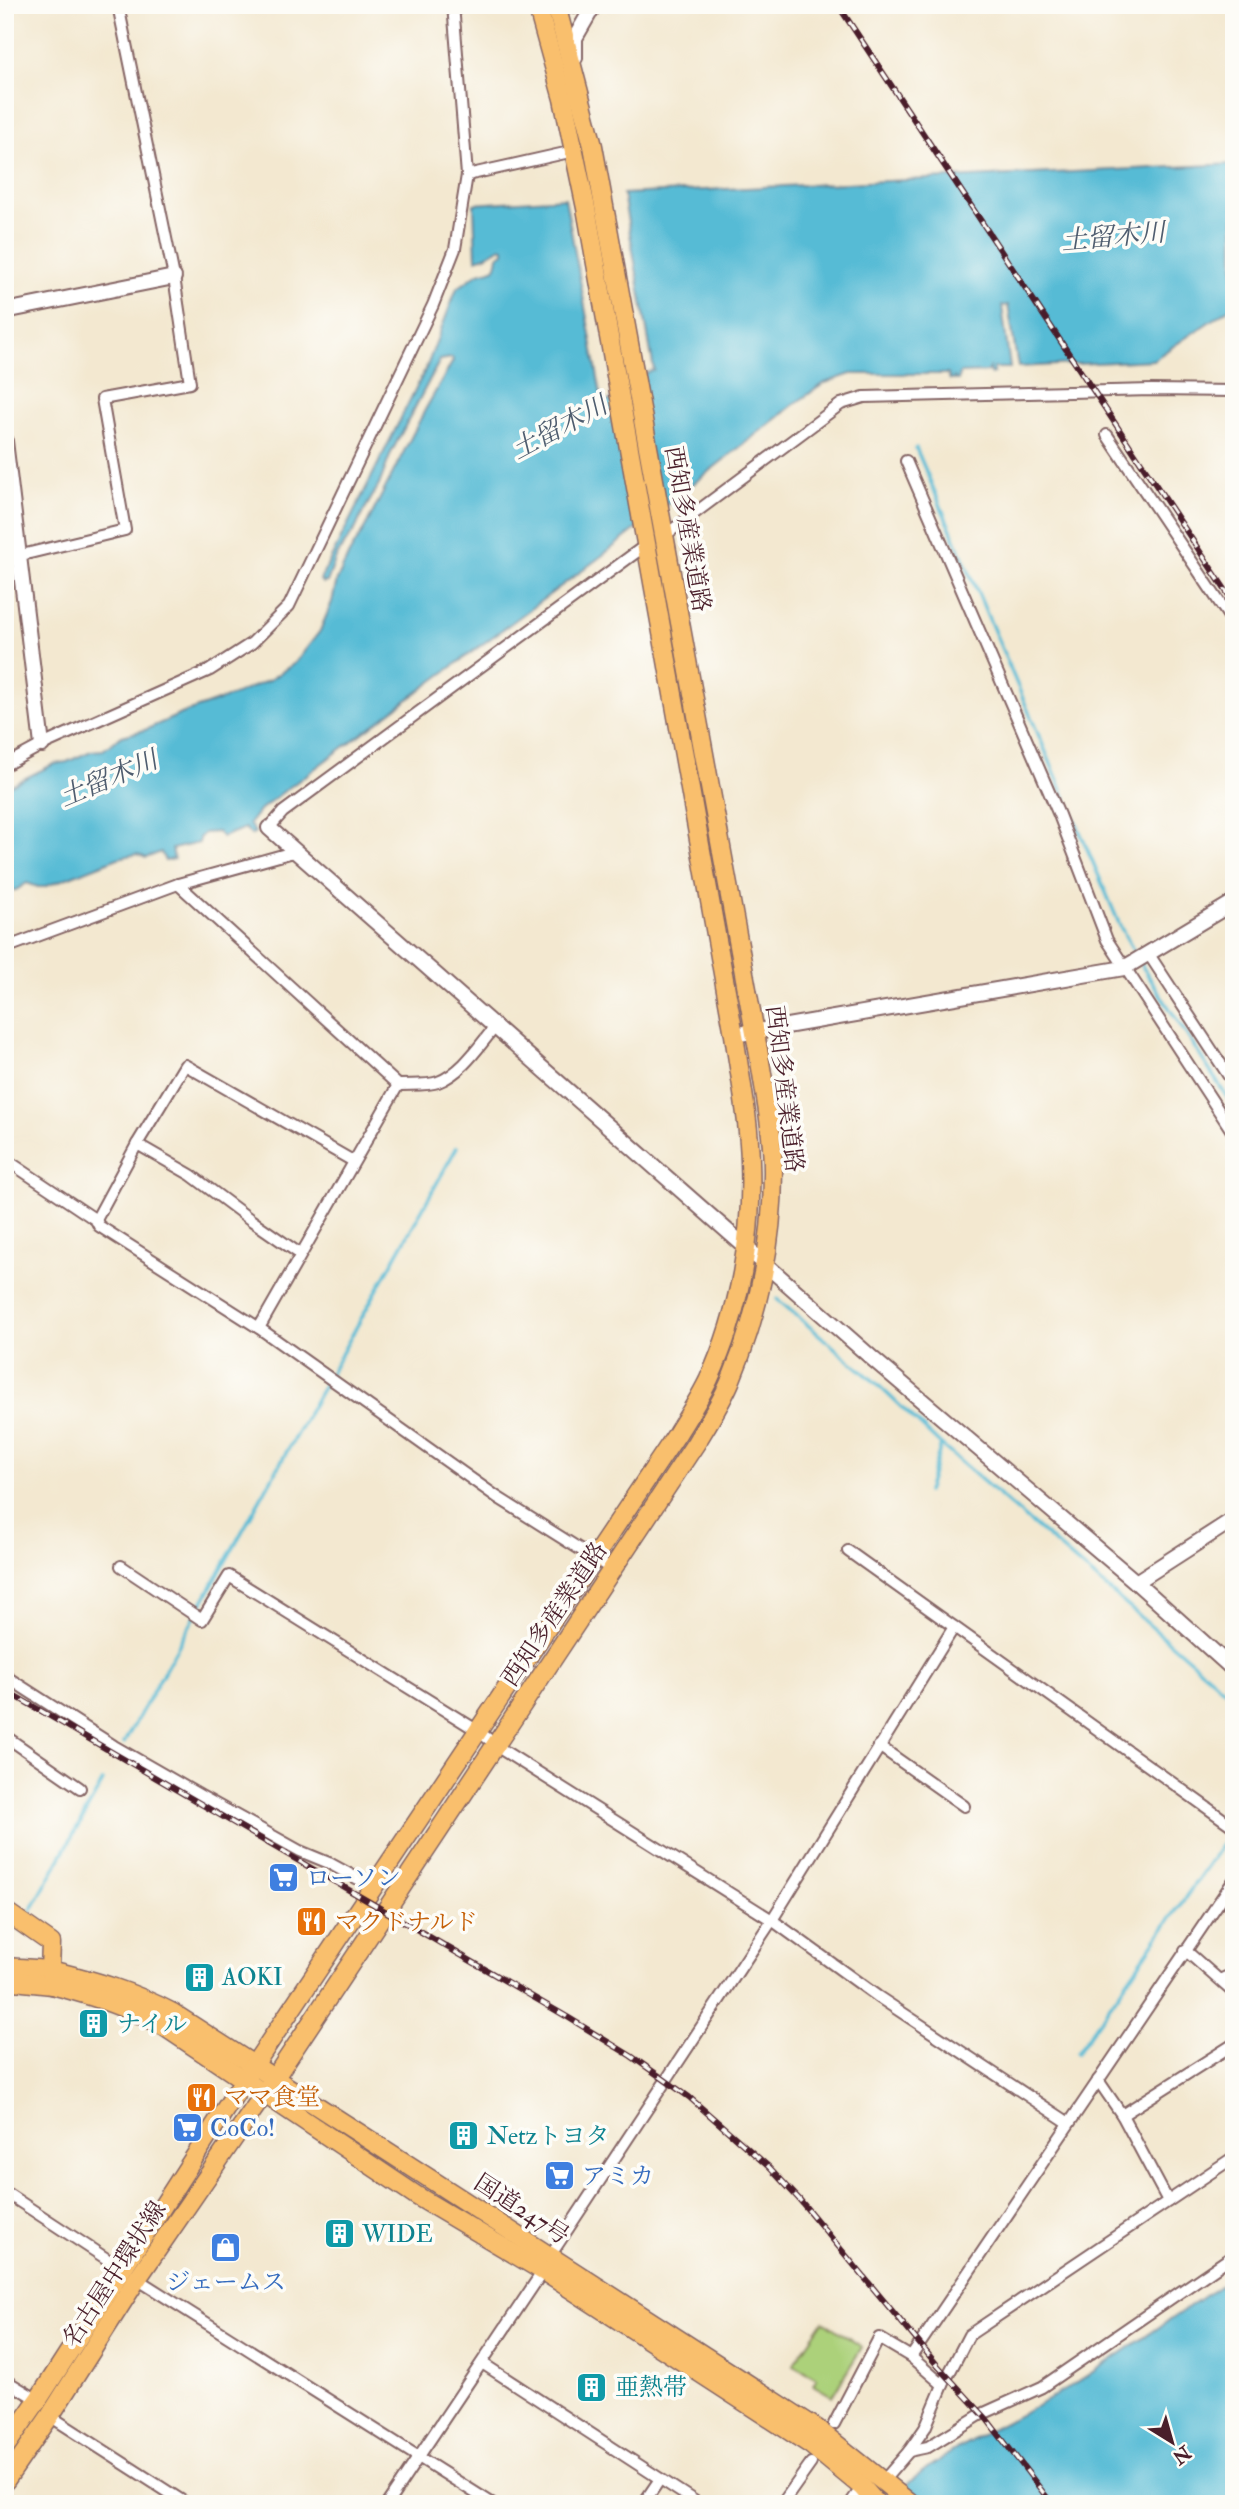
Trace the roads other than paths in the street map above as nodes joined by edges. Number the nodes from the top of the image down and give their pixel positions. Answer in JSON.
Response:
{"nodes":[{"id":1,"x":118,"y":5,"type":"edge"},
{"id":2,"x":453,"y":5,"type":"edge"},
{"id":3,"x":537,"y":5,"type":"edge"},
{"id":4,"x":556,"y":5,"type":"edge"},
{"id":5,"x":572,"y":5,"type":"edge"},
{"id":6,"x":586,"y":5,"type":"edge"},
{"id":7,"x":594,"y":5,"type":"edge"},
{"id":8,"x":593,"y":146,"type":"junction"},
{"id":9,"x":574,"y":151,"type":"junction"},
{"id":10,"x":467,"y":175,"type":"junction"},
{"id":11,"x":174,"y":277,"type":"junction"},
{"id":12,"x":5,"y":311,"type":"edge"},
{"id":13,"x":1234,"y":391,"type":"edge"},
{"id":14,"x":1107,"y":435,"type":"dead end"},
{"id":15,"x":5,"y":441,"type":"edge"},
{"id":16,"x":906,"y":461,"type":"dead end"},
{"id":17,"x":663,"y":530,"type":"junction"},
{"id":18,"x":645,"y":540,"type":"junction"},
{"id":19,"x":13,"y":557,"type":"edge"},
{"id":20,"x":1234,"y":624,"type":"edge"},
{"id":21,"x":42,"y":745,"type":"junction"},
{"id":22,"x":5,"y":765,"type":"edge"},
{"id":23,"x":269,"y":828,"type":"joint"},
{"id":24,"x":297,"y":851,"type":"junction"},
{"id":25,"x":178,"y":884,"type":"junction"},
{"id":26,"x":1234,"y":902,"type":"edge"},
{"id":27,"x":5,"y":948,"type":"edge"},
{"id":28,"x":1148,"y":953,"type":"junction"},
{"id":29,"x":1124,"y":968,"type":"junction"},
{"id":30,"x":495,"y":1027,"type":"junction"},
{"id":31,"x":755,"y":1031,"type":"junction"},
{"id":32,"x":734,"y":1035,"type":"junction"},
{"id":33,"x":1234,"y":1084,"type":"edge"},
{"id":34,"x":398,"y":1085,"type":"junction"},
{"id":35,"x":1234,"y":1133,"type":"edge"},
{"id":36,"x":137,"y":1144,"type":"junction"},
{"id":37,"x":5,"y":1160,"type":"edge"},
{"id":38,"x":354,"y":1161,"type":"junction"},
{"id":39,"x":96,"y":1220,"type":"junction"},
{"id":40,"x":747,"y":1247,"type":"junction"},
{"id":41,"x":300,"y":1254,"type":"junction"},
{"id":42,"x":766,"y":1264,"type":"junction"},
{"id":43,"x":259,"y":1328,"type":"junction"},
{"id":44,"x":1234,"y":1518,"type":"edge"},
{"id":45,"x":848,"y":1551,"type":"dead end"},
{"id":46,"x":593,"y":1559,"type":"junction"},
{"id":47,"x":121,"y":1566,"type":"dead end"},
{"id":48,"x":613,"y":1570,"type":"junction"},
{"id":49,"x":1136,"y":1582,"type":"junction"},
{"id":50,"x":954,"y":1627,"type":"junction"},
{"id":51,"x":1234,"y":1671,"type":"edge"},
{"id":52,"x":5,"y":1676,"type":"edge"},
{"id":53,"x":478,"y":1731,"type":"junction"},
{"id":54,"x":5,"y":1736,"type":"edge"},
{"id":55,"x":495,"y":1745,"type":"junction"},
{"id":56,"x":879,"y":1746,"type":"junction"},
{"id":57,"x":80,"y":1788,"type":"dead end"},
{"id":58,"x":964,"y":1806,"type":"dead end"},
{"id":59,"x":1234,"y":1826,"type":"edge"},
{"id":60,"x":1234,"y":1880,"type":"edge"},
{"id":61,"x":373,"y":1887,"type":"junction"},
{"id":62,"x":5,"y":1910,"type":"edge"},
{"id":63,"x":772,"y":1920,"type":"junction"},
{"id":64,"x":1185,"y":1950,"type":"junction"},
{"id":65,"x":5,"y":1966,"type":"edge"},
{"id":66,"x":1234,"y":1977,"type":"edge"},
{"id":67,"x":51,"y":1978,"type":"junction"},
{"id":68,"x":5,"y":1980,"type":"edge"},
{"id":69,"x":1220,"y":1980,"type":"junction"},
{"id":70,"x":1234,"y":1993,"type":"edge"},
{"id":71,"x":1234,"y":2044,"type":"edge"},
{"id":72,"x":249,"y":2073,"type":"junction"},
{"id":73,"x":1098,"y":2080,"type":"junction"},
{"id":74,"x":269,"y":2086,"type":"junction"},
{"id":75,"x":1122,"y":2115,"type":"junction"},
{"id":76,"x":1069,"y":2123,"type":"junction"},
{"id":77,"x":1234,"y":2157,"type":"edge"},
{"id":78,"x":5,"y":2192,"type":"edge"},
{"id":79,"x":1168,"y":2201,"type":"junction"},
{"id":80,"x":1234,"y":2255,"type":"edge"},
{"id":81,"x":547,"y":2263,"type":"junction"},
{"id":82,"x":130,"y":2274,"type":"junction"},
{"id":83,"x":911,"y":2357,"type":"junction"},
{"id":84,"x":482,"y":2363,"type":"junction"},
{"id":85,"x":5,"y":2380,"type":"edge"},
{"id":86,"x":943,"y":2385,"type":"junction"},
{"id":87,"x":38,"y":2400,"type":"junction"},
{"id":88,"x":50,"y":2416,"type":"junction"},
{"id":89,"x":834,"y":2424,"type":"dead end"},
{"id":90,"x":5,"y":2447,"type":"edge"},
{"id":91,"x":909,"y":2451,"type":"junction"},
{"id":92,"x":419,"y":2456,"type":"junction"},
{"id":93,"x":811,"y":2463,"type":"dead end"},
{"id":94,"x":660,"y":2479,"type":"junction"},
{"id":95,"x":5,"y":2481,"type":"edge"},
{"id":96,"x":887,"y":2483,"type":"junction"},
{"id":97,"x":862,"y":2487,"type":"junction"},
{"id":98,"x":876,"y":2502,"type":"edge"},
{"id":99,"x":187,"y":2504,"type":"edge"},
{"id":100,"x":387,"y":2504,"type":"edge"},
{"id":101,"x":493,"y":2504,"type":"edge"},
{"id":102,"x":643,"y":2504,"type":"edge"},
{"id":103,"x":699,"y":2504,"type":"edge"},
{"id":104,"x":782,"y":2504,"type":"edge"},
{"id":105,"x":850,"y":2504,"type":"edge"},
{"id":106,"x":911,"y":2504,"type":"edge"}],
"edges":[{"from":1,"to":11,"type":"street"},
{"from":2,"to":10,"type":"street"},
{"from":3,"to":9,"type":"main road","name":"西知多産業道路"},
{"from":4,"to":8,"type":"main road","name":"西知多産業道路"},
{"from":5,"to":6,"type":"street"},
{"from":7,"to":8,"type":"street"},
{"from":8,"to":17,"type":"main road","name":"西知多産業道路"},
{"from":9,"to":10,"type":"street"},
{"from":9,"to":18,"type":"main road","name":"西知多産業道路"},
{"from":10,"to":21,"type":"street"},
{"from":11,"to":12,"type":"street"},
{"from":11,"to":19,"type":"street"},
{"from":13,"to":17,"type":"street"},
{"from":14,"to":20,"type":"street"},
{"from":15,"to":19,"type":"street"},
{"from":16,"to":29,"type":"street"},
{"from":17,"to":31,"type":"main road","name":"西知多産業道路"},
{"from":18,"to":23,"type":"street"},
{"from":18,"to":32,"type":"main road","name":"西知多産業道路"},
{"from":19,"to":21,"type":"street"},
{"from":21,"to":22,"type":"street"},
{"from":23,"to":24,"type":"street"},
{"from":24,"to":25,"type":"street"},
{"from":24,"to":30,"type":"street"},
{"from":25,"to":27,"type":"street"},
{"from":25,"to":34,"type":"street"},
{"from":26,"to":28,"type":"street"},
{"from":28,"to":29,"type":"street"},
{"from":28,"to":33,"type":"street"},
{"from":29,"to":31,"type":"street"},
{"from":29,"to":35,"type":"street"},
{"from":30,"to":34,"type":"street"},
{"from":30,"to":40,"type":"street"},
{"from":31,"to":32,"type":"street"},
{"from":31,"to":42,"type":"main road","name":"西知多産業道路"},
{"from":32,"to":40,"type":"main road","name":"西知多産業道路"},
{"from":34,"to":38,"type":"street"},
{"from":36,"to":38,"type":"street"},
{"from":36,"to":39,"type":"street"},
{"from":36,"to":41,"type":"street"},
{"from":37,"to":39,"type":"street"},
{"from":38,"to":41,"type":"street"},
{"from":39,"to":43,"type":"street"},
{"from":40,"to":42,"type":"street"},
{"from":40,"to":46,"type":"main road","name":"西知多産業道路"},
{"from":41,"to":43,"type":"street"},
{"from":42,"to":48,"type":"main road","name":"西知多産業道路"},
{"from":42,"to":49,"type":"street"},
{"from":43,"to":46,"type":"street"},
{"from":44,"to":49,"type":"street"},
{"from":45,"to":50,"type":"street"},
{"from":46,"to":48,"type":"street"},
{"from":46,"to":53,"type":"main road","name":"西知多産業道路"},
{"from":47,"to":53,"type":"street"},
{"from":48,"to":55,"type":"main road","name":"西知多産業道路"},
{"from":49,"to":51,"type":"street"},
{"from":50,"to":56,"type":"street"},
{"from":50,"to":59,"type":"street"},
{"from":52,"to":61,"type":"street"},
{"from":53,"to":55,"type":"street"},
{"from":53,"to":61,"type":"main road","name":"西知多産業道路"},
{"from":54,"to":57,"type":"street"},
{"from":55,"to":63,"type":"street"},
{"from":55,"to":74,"type":"main road","name":"西知多産業道路"},
{"from":56,"to":58,"type":"street"},
{"from":56,"to":63,"type":"street"},
{"from":60,"to":64,"type":"street"},
{"from":61,"to":72,"type":"main road","name":"西知多産業道路"},
{"from":62,"to":67,"type":"main road"},
{"from":63,"to":76,"type":"street"},
{"from":63,"to":81,"type":"street"},
{"from":64,"to":69,"type":"street"},
{"from":64,"to":73,"type":"street"},
{"from":65,"to":67,"type":"main road"},
{"from":66,"to":69,"type":"street"},
{"from":67,"to":68,"type":"main road"},
{"from":67,"to":72,"type":"main road","name":"国道247号"},
{"from":69,"to":70,"type":"street"},
{"from":71,"to":75,"type":"street"},
{"from":72,"to":74,"type":"main road","name":"国道247号"},
{"from":72,"to":82,"type":"main road","name":"名古屋中環状線"},
{"from":73,"to":75,"type":"street"},
{"from":73,"to":76,"type":"street"},
{"from":74,"to":81,"type":"main road","name":"国道247号"},
{"from":74,"to":82,"type":"main road","name":"名古屋中環状線"},
{"from":75,"to":79,"type":"street"},
{"from":76,"to":83,"type":"street"},
{"from":77,"to":79,"type":"street"},
{"from":78,"to":82,"type":"street"},
{"from":79,"to":86,"type":"street"},
{"from":80,"to":91,"type":"street"},
{"from":81,"to":84,"type":"street"},
{"from":81,"to":96,"type":"main road","name":"国道247号"},
{"from":81,"to":97,"type":"main road","name":"国道247号"},
{"from":82,"to":87,"type":"main road","name":"名古屋中環状線"},
{"from":82,"to":88,"type":"main road","name":"名古屋中環状線"},
{"from":82,"to":92,"type":"street"},
{"from":83,"to":86,"type":"street"},
{"from":83,"to":89,"type":"street"},
{"from":84,"to":92,"type":"street"},
{"from":84,"to":94,"type":"street"},
{"from":85,"to":87,"type":"street"},
{"from":86,"to":91,"type":"street"},
{"from":87,"to":90,"type":"main road","name":"名古屋中環状線"},
{"from":88,"to":95,"type":"main road","name":"名古屋中環状線"},
{"from":88,"to":99,"type":"street"},
{"from":91,"to":96,"type":"street"},
{"from":92,"to":100,"type":"street"},
{"from":92,"to":101,"type":"street"},
{"from":93,"to":104,"type":"street"},
{"from":94,"to":102,"type":"street"},
{"from":94,"to":103,"type":"street"},
{"from":96,"to":106,"type":"main road","name":"国道247号"},
{"from":97,"to":98,"type":"main road","name":"国道247号"},
{"from":97,"to":105,"type":"street"}]}
